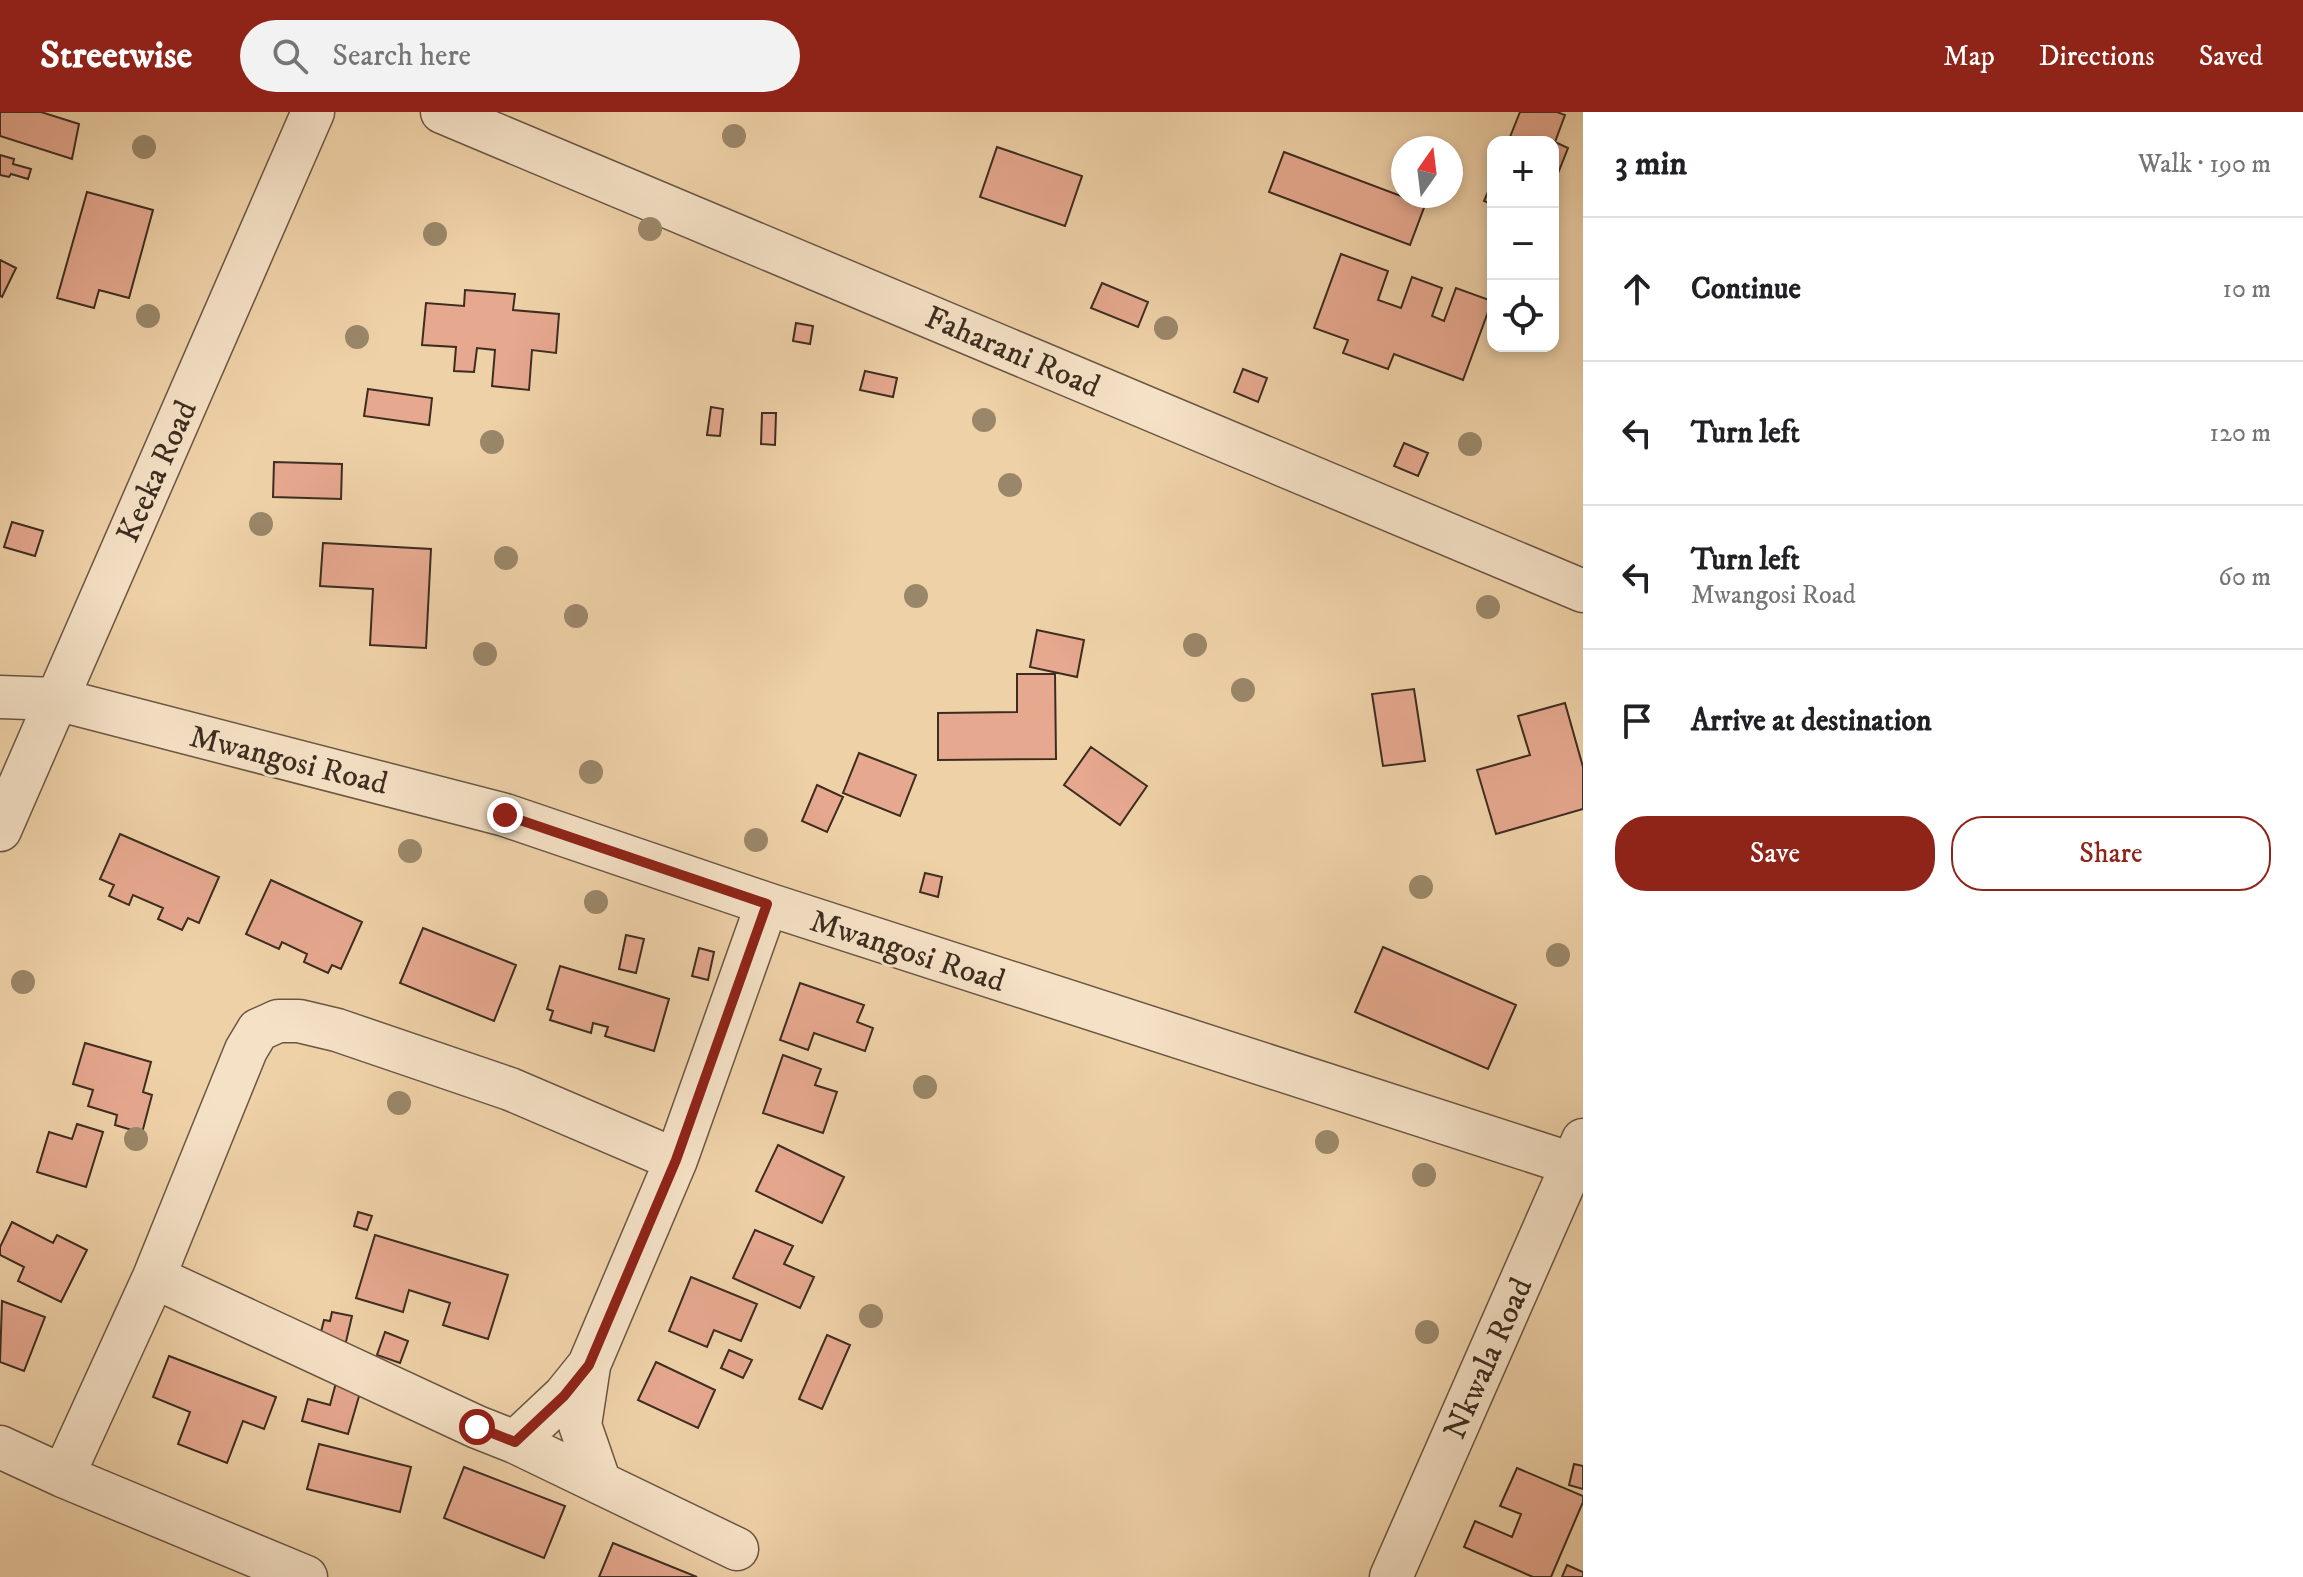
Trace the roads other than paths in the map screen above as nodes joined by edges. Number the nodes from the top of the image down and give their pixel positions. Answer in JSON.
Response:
{"nodes":[{"id":1,"x":313,"y":112,"type":"edge"},
{"id":2,"x":442,"y":112,"type":"edge"},
{"id":3,"x":1583,"y":591,"type":"edge"},
{"id":4,"x":0,"y":697,"type":"edge"},
{"id":5,"x":56,"y":699,"type":"junction"},
{"id":6,"x":0,"y":830,"type":"edge"},
{"id":7,"x":767,"y":904,"type":"junction"},
{"id":8,"x":1577,"y":1152,"type":"edge"},
{"id":9,"x":676,"y":1160,"type":"junction"},
{"id":10,"x":154,"y":1277,"type":"junction"},
{"id":11,"x":589,"y":1365,"type":"junction"},
{"id":12,"x":515,"y":1442,"type":"junction"},
{"id":13,"x":0,"y":1447,"type":"edge"},
{"id":14,"x":63,"y":1476,"type":"junction"},
{"id":15,"x":600,"y":1483,"type":"junction"},
{"id":16,"x":737,"y":1549,"type":"dead end"},
{"id":17,"x":306,"y":1577,"type":"edge"},
{"id":18,"x":1391,"y":1577,"type":"edge"}],
"edges":[{"from":1,"to":5,"type":"street","name":"Keeka Road"},
{"from":2,"to":3,"type":"street","name":"Faharani Road"},
{"from":4,"to":5,"type":"street","name":"Mwangosi Road"},
{"from":5,"to":6,"type":"street","name":"Keeka Road"},
{"from":5,"to":7,"type":"street","name":"Mwangosi Road"},
{"from":7,"to":8,"type":"street","name":"Mwangosi Road"},
{"from":7,"to":9,"type":"street"},
{"from":8,"to":18,"type":"street","name":"Nkwala Road"},
{"from":9,"to":10,"type":"street"},
{"from":9,"to":11,"type":"street"},
{"from":10,"to":12,"type":"street"},
{"from":10,"to":14,"type":"street"},
{"from":11,"to":12,"type":"street"},
{"from":11,"to":15,"type":"street"},
{"from":12,"to":15,"type":"street"},
{"from":13,"to":14,"type":"street"},
{"from":14,"to":17,"type":"street"},
{"from":15,"to":16,"type":"street"}]}
